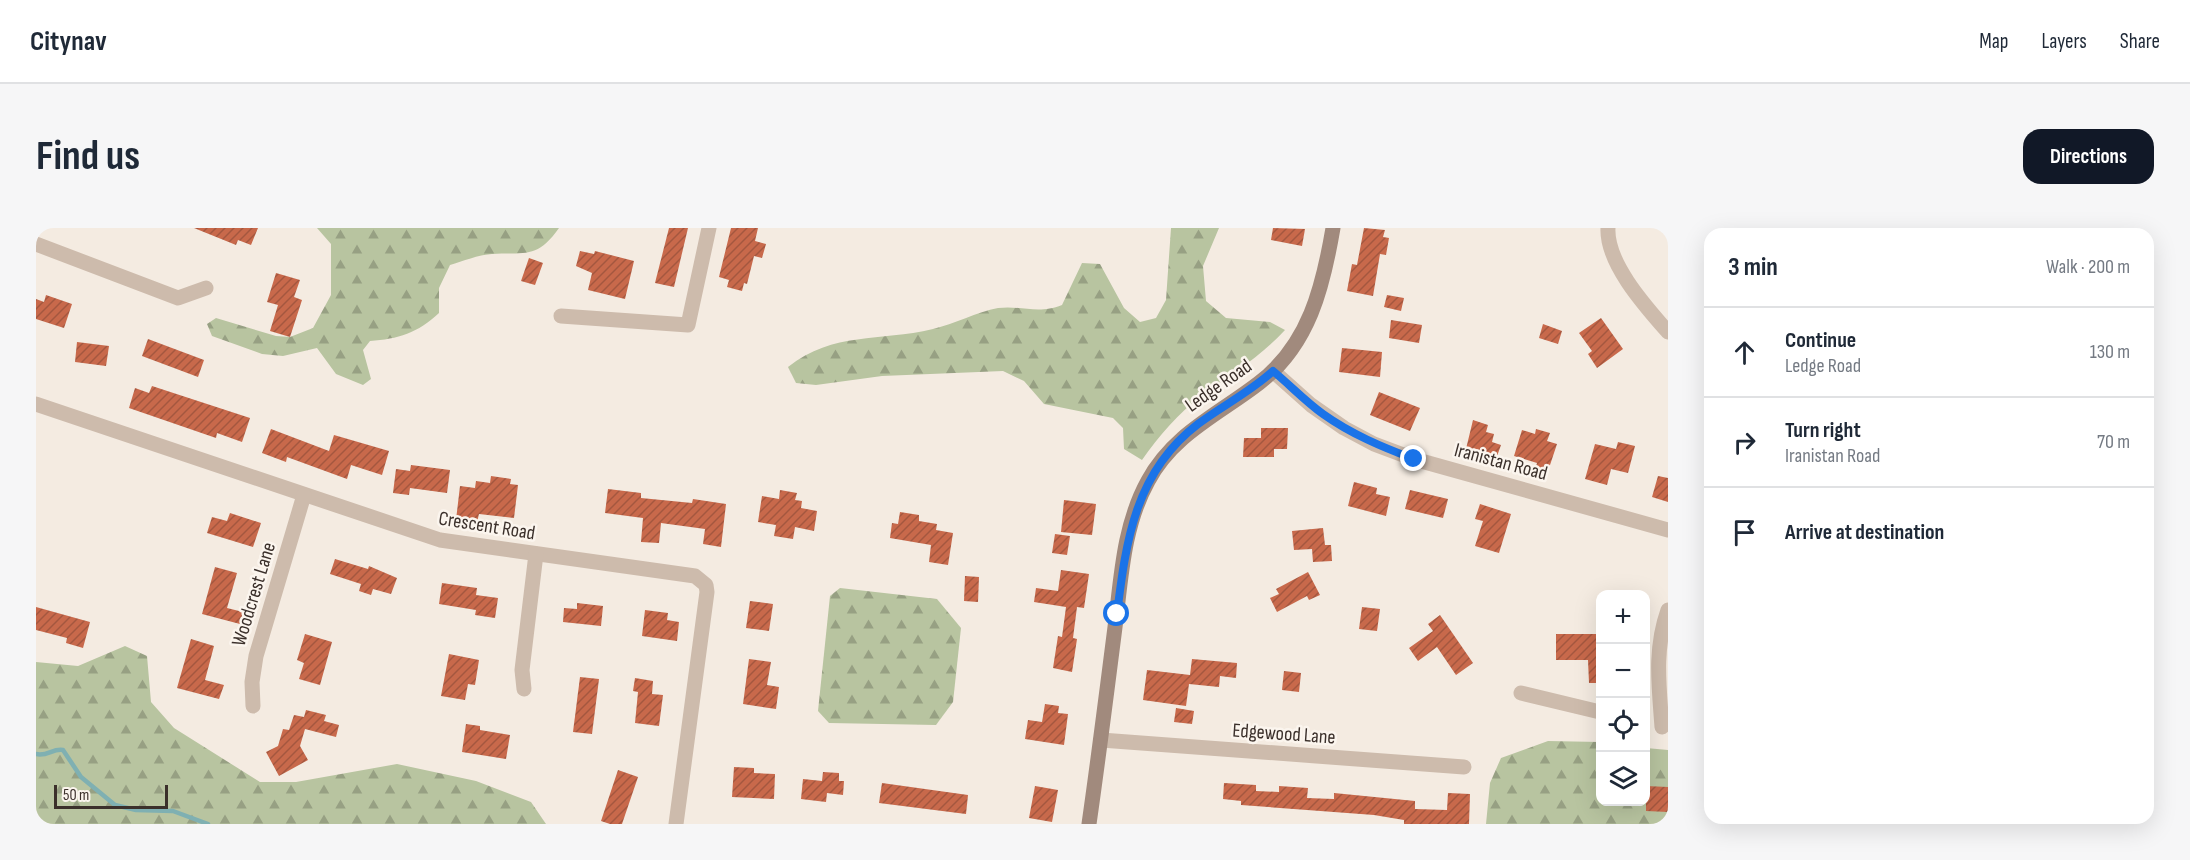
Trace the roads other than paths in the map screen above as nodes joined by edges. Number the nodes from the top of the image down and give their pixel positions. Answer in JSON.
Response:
{"nodes":[{"id":1,"x":709,"y":228,"type":"edge"},
{"id":2,"x":1333,"y":228,"type":"edge"},
{"id":3,"x":1608,"y":228,"type":"edge"},
{"id":4,"x":36,"y":244,"type":"edge"},
{"id":5,"x":206,"y":288,"type":"dead end"},
{"id":6,"x":561,"y":316,"type":"dead end"},
{"id":7,"x":1668,"y":332,"type":"edge"},
{"id":8,"x":1273,"y":371,"type":"junction"},
{"id":9,"x":36,"y":404,"type":"edge"},
{"id":10,"x":304,"y":495,"type":"junction"},
{"id":11,"x":1668,"y":530,"type":"edge"},
{"id":12,"x":536,"y":554,"type":"junction"},
{"id":13,"x":1668,"y":610,"type":"edge"},
{"id":14,"x":524,"y":689,"type":"dead end"},
{"id":15,"x":1521,"y":693,"type":"dead end"},
{"id":16,"x":253,"y":706,"type":"dead end"},
{"id":17,"x":1596,"y":711,"type":"edge"},
{"id":18,"x":1650,"y":724,"type":"edge"},
{"id":19,"x":1665,"y":728,"type":"edge"},
{"id":20,"x":1101,"y":740,"type":"junction"},
{"id":21,"x":1464,"y":767,"type":"dead end"},
{"id":22,"x":676,"y":824,"type":"edge"},
{"id":23,"x":1089,"y":824,"type":"edge"}],
"edges":[{"from":1,"to":6,"type":"street"},
{"from":2,"to":8,"type":"street","name":"Ledge Road"},
{"from":3,"to":7,"type":"street"},
{"from":4,"to":5,"type":"street"},
{"from":8,"to":11,"type":"street","name":"Iranistan Road"},
{"from":8,"to":20,"type":"street","name":"Ledge Road"},
{"from":9,"to":10,"type":"street","name":"Crescent Road"},
{"from":10,"to":12,"type":"street","name":"Crescent Road"},
{"from":10,"to":16,"type":"street","name":"Woodcrest Lane"},
{"from":12,"to":14,"type":"street"},
{"from":12,"to":22,"type":"street","name":"Crescent Road"},
{"from":13,"to":19,"type":"street"},
{"from":15,"to":17,"type":"street"},
{"from":18,"to":19,"type":"street"},
{"from":20,"to":21,"type":"street","name":"Edgewood Lane"},
{"from":20,"to":23,"type":"street","name":"Ledge Road"}]}
